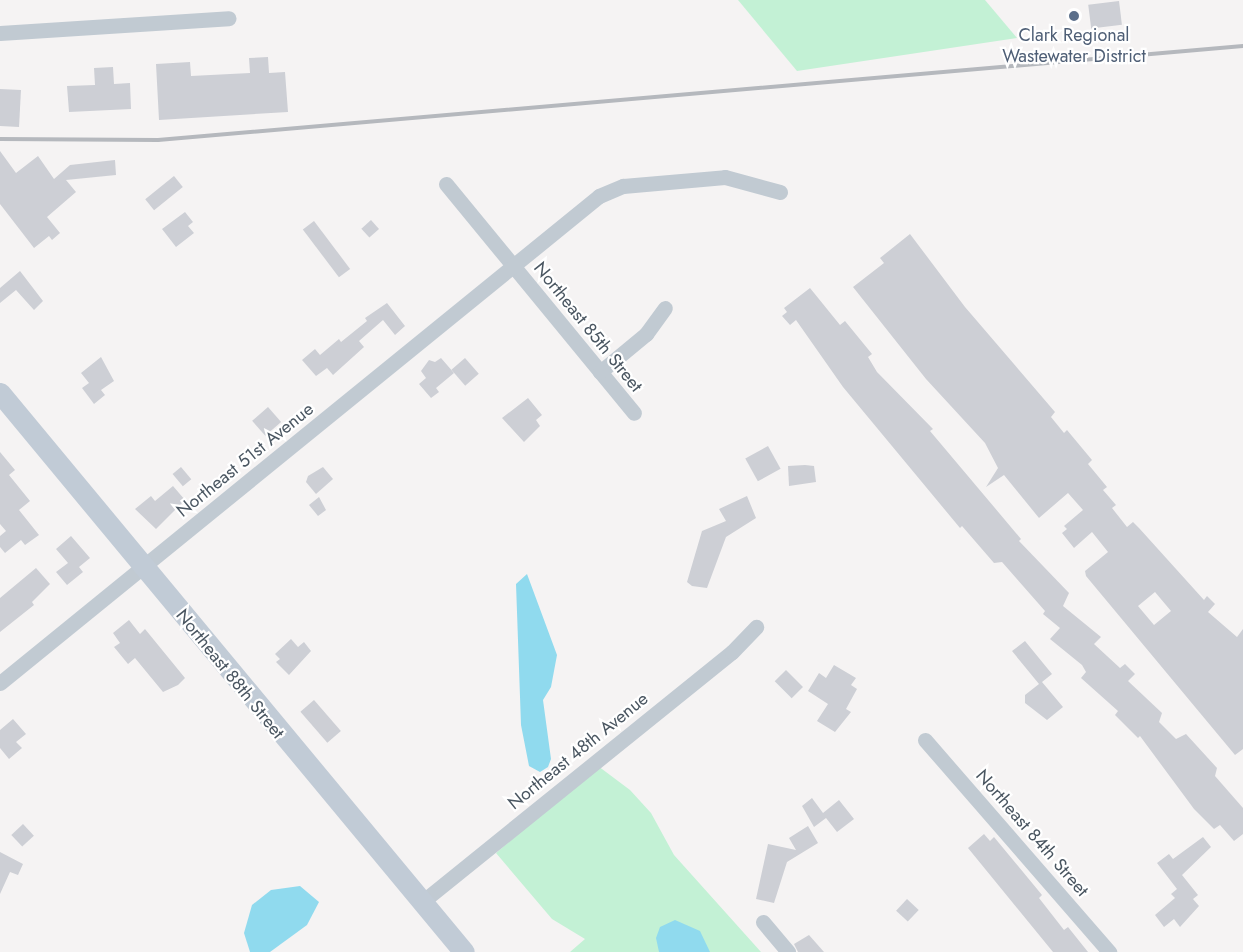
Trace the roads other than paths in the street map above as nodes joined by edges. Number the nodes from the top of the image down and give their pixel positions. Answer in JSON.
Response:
{"nodes":[{"id":1,"x":229,"y":18,"type":"dead end"},
{"id":2,"x":0,"y":33,"type":"edge"},
{"id":3,"x":446,"y":184,"type":"dead end"},
{"id":4,"x":780,"y":192,"type":"dead end"},
{"id":5,"x":513,"y":266,"type":"junction"},
{"id":6,"x":665,"y":308,"type":"dead end"},
{"id":7,"x":600,"y":372,"type":"junction"},
{"id":8,"x":0,"y":393,"type":"edge"},
{"id":9,"x":634,"y":413,"type":"dead end"},
{"id":10,"x":144,"y":568,"type":"junction"},
{"id":11,"x":756,"y":627,"type":"dead end"},
{"id":12,"x":0,"y":683,"type":"edge"},
{"id":13,"x":926,"y":740,"type":"dead end"},
{"id":14,"x":422,"y":902,"type":"junction"},
{"id":15,"x":763,"y":922,"type":"dead end"},
{"id":16,"x":464,"y":952,"type":"edge"},
{"id":17,"x":788,"y":952,"type":"edge"},
{"id":18,"x":1109,"y":952,"type":"edge"}],
"edges":[{"from":1,"to":2,"type":"street"},
{"from":3,"to":5,"type":"street","name":"Northeast 85th Street"},
{"from":4,"to":5,"type":"street","name":"Northeast 51st Avenue"},
{"from":5,"to":7,"type":"street","name":"Northeast 85th Street"},
{"from":5,"to":10,"type":"street","name":"Northeast 51st Avenue"},
{"from":6,"to":7,"type":"street"},
{"from":7,"to":9,"type":"street","name":"Northeast 85th Street"},
{"from":8,"to":10,"type":"main road","name":"Northeast 88th Street"},
{"from":10,"to":12,"type":"street","name":"Northeast 51st Avenue"},
{"from":10,"to":14,"type":"main road","name":"Northeast 88th Street"},
{"from":11,"to":14,"type":"street","name":"Northeast 48th Avenue"},
{"from":13,"to":18,"type":"street","name":"Northeast 84th Street"},
{"from":14,"to":16,"type":"main road","name":"Northeast 88th Street"},
{"from":15,"to":17,"type":"street"}]}
